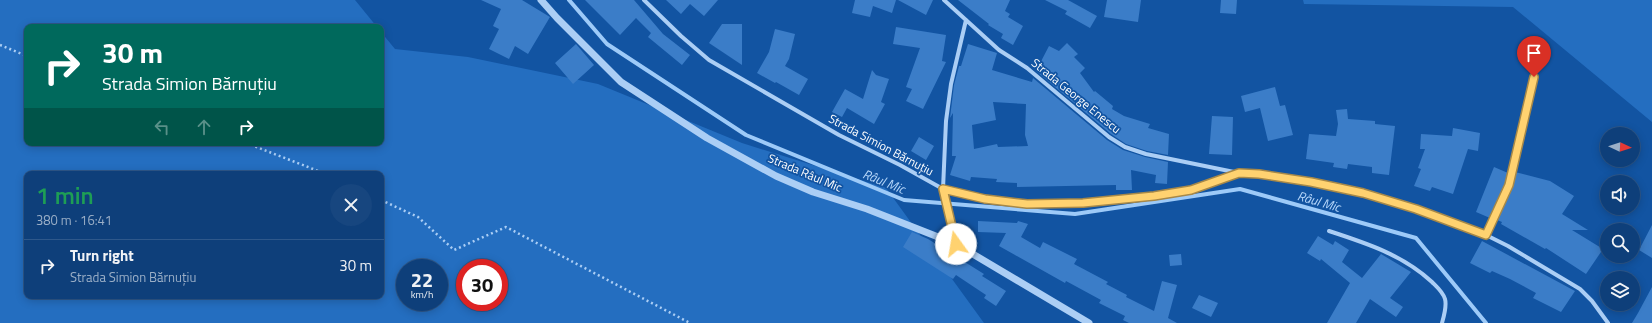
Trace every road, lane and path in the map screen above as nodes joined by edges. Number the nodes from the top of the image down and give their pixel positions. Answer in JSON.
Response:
{"nodes":[{"id":1,"x":541,"y":0,"type":"edge"},
{"id":2,"x":644,"y":0,"type":"edge"},
{"id":3,"x":944,"y":0,"type":"edge"},
{"id":4,"x":966,"y":20,"type":"junction"},
{"id":5,"x":0,"y":45,"type":"edge"},
{"id":6,"x":24,"y":55,"type":"edge"},
{"id":7,"x":1534,"y":77,"type":"dead end"},
{"id":8,"x":254,"y":146,"type":"edge"},
{"id":9,"x":318,"y":171,"type":"edge"},
{"id":10,"x":1239,"y":173,"type":"junction"},
{"id":11,"x":943,"y":189,"type":"junction"},
{"id":12,"x":384,"y":201,"type":"edge"},
{"id":13,"x":1329,"y":231,"type":"dead end"},
{"id":14,"x":1486,"y":235,"type":"junction"},
{"id":15,"x":956,"y":244,"type":"junction"},
{"id":16,"x":690,"y":323,"type":"edge"},
{"id":17,"x":1089,"y":323,"type":"edge"},
{"id":18,"x":1442,"y":323,"type":"edge"},
{"id":19,"x":1608,"y":323,"type":"edge"}],
"edges":[{"from":1,"to":15,"type":"street","name":"Strada Râul Mic"},
{"from":2,"to":11,"type":"street","name":"Strada Simion Bărnuțiu"},
{"from":3,"to":4,"type":"street","name":"Strada George Enescu"},
{"from":4,"to":10,"type":"street","name":"Strada George Enescu"},
{"from":4,"to":11,"type":"street"},
{"from":5,"to":6,"type":"path"},
{"from":7,"to":14,"type":"street"},
{"from":8,"to":9,"type":"path"},
{"from":10,"to":11,"type":"street","name":"Strada Simion Bărnuțiu"},
{"from":10,"to":14,"type":"street","name":"Strada Simion Bărnuțiu"},
{"from":11,"to":15,"type":"street"},
{"from":12,"to":16,"type":"path"},
{"from":13,"to":18,"type":"street"},
{"from":14,"to":19,"type":"street","name":"Strada Simion Bărnuțiu"},
{"from":15,"to":17,"type":"street","name":"Strada Râul Mic"}]}
